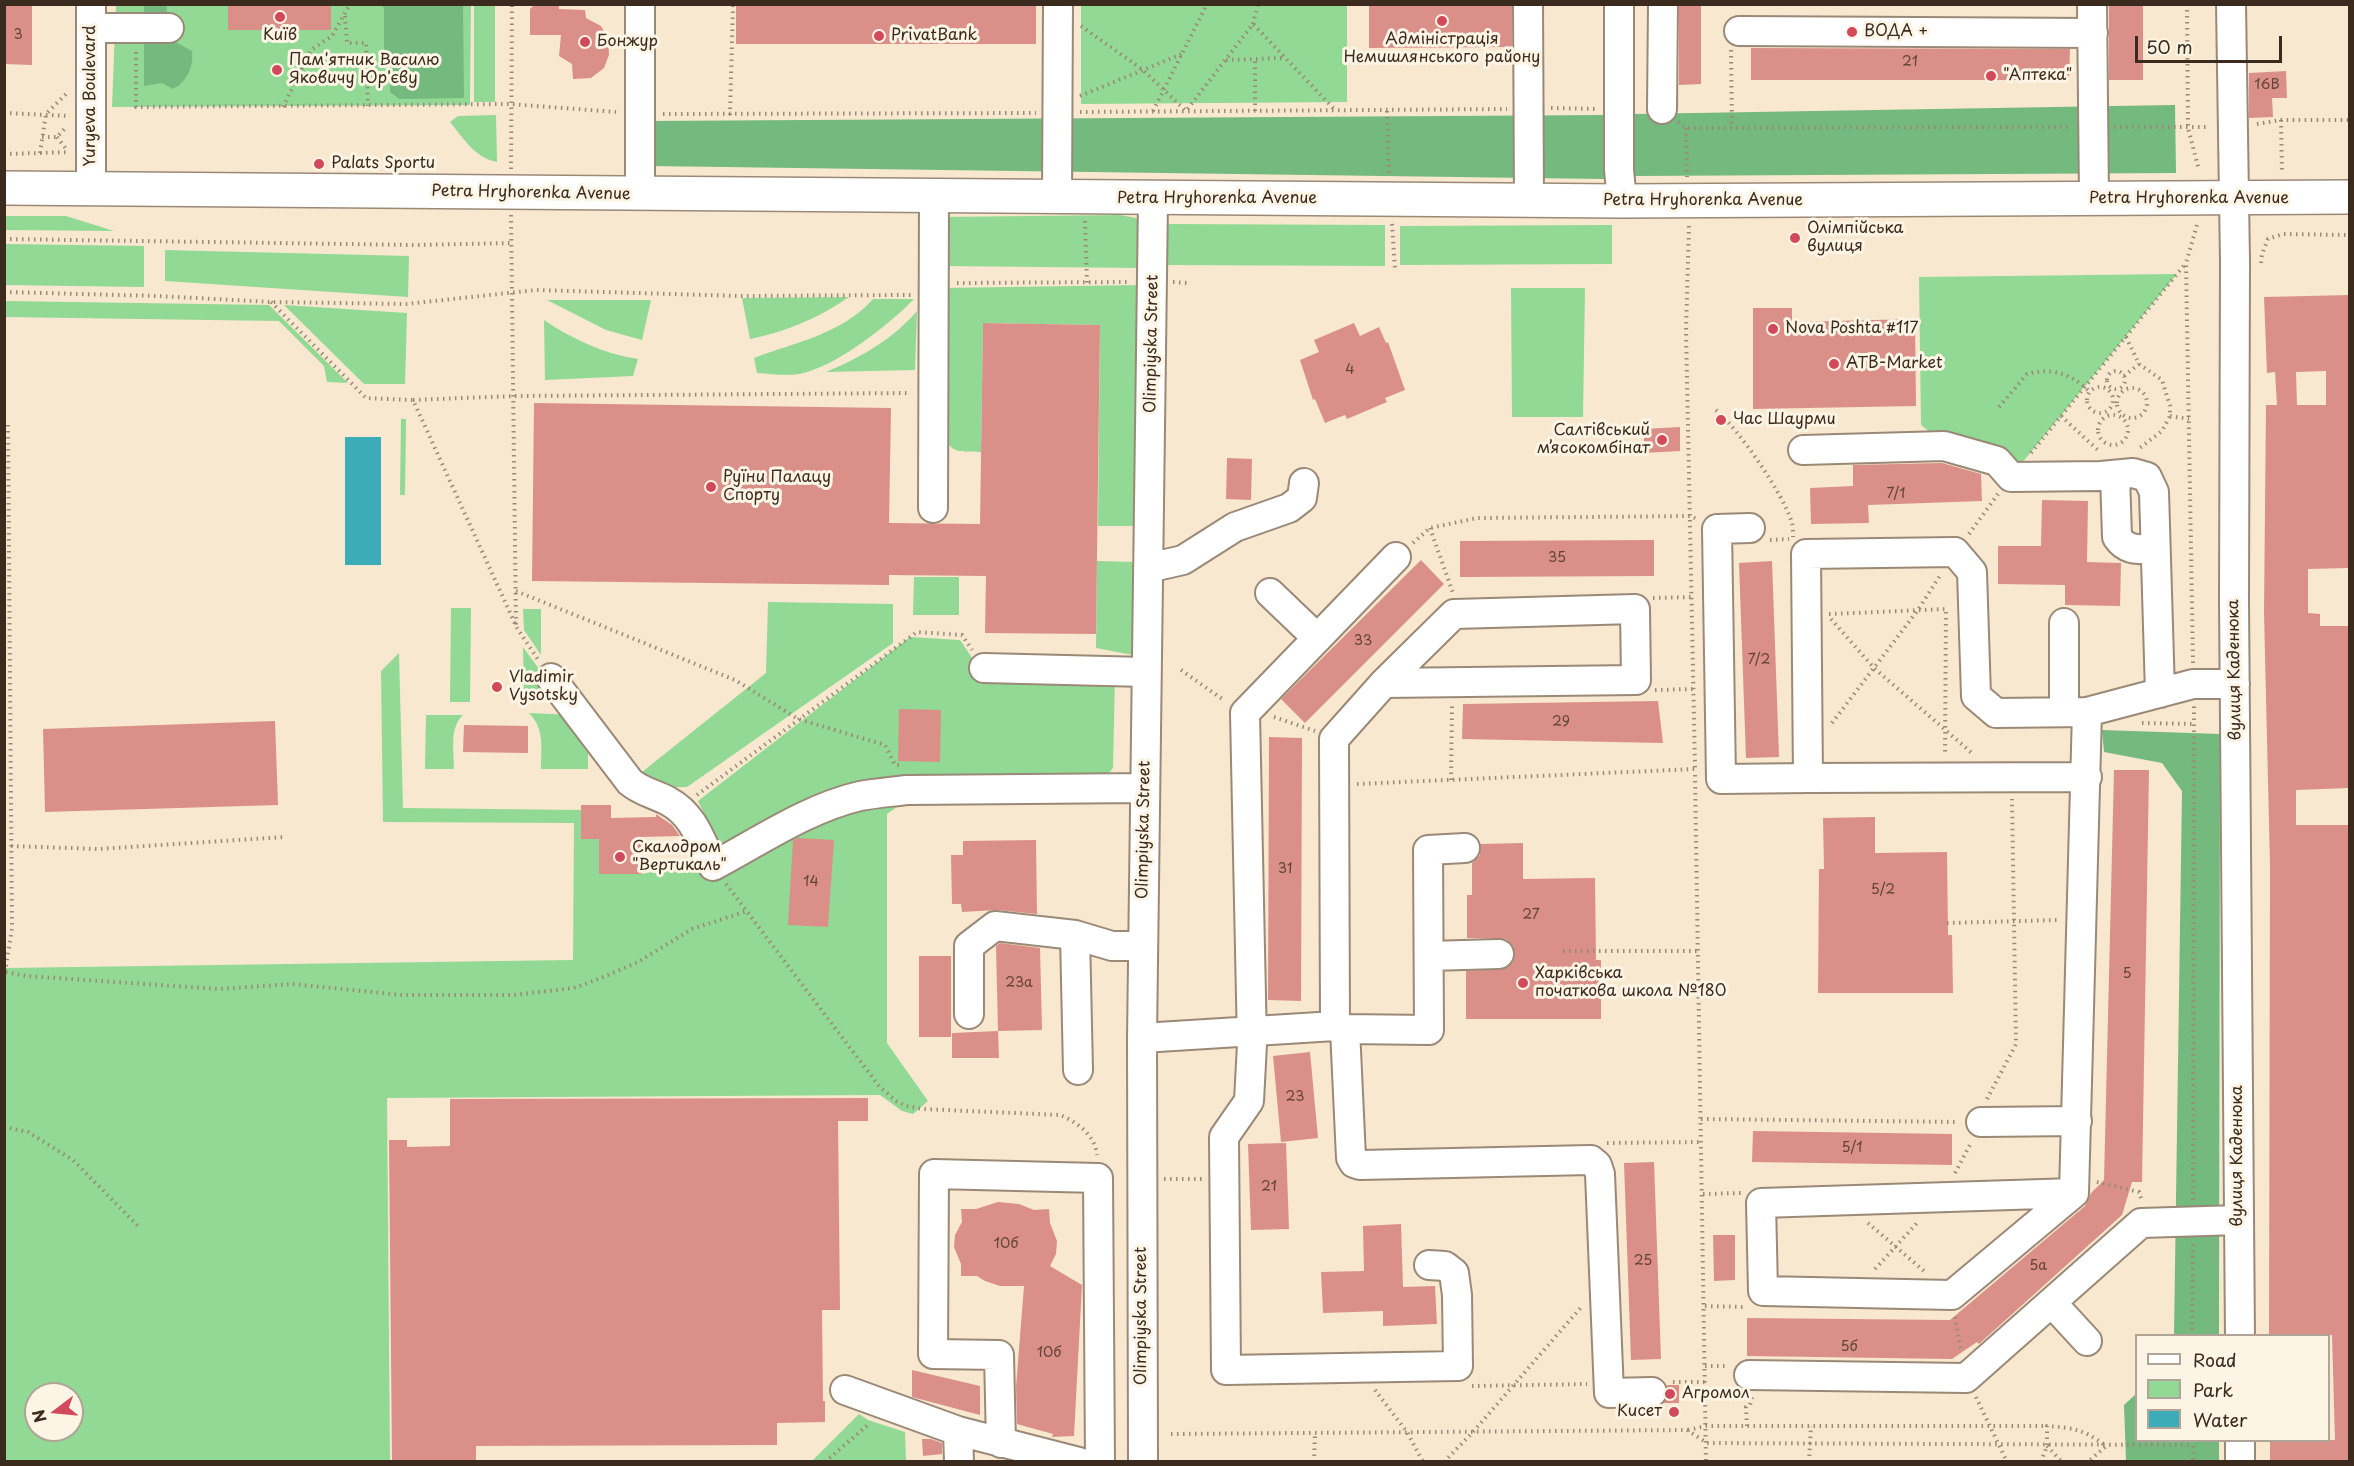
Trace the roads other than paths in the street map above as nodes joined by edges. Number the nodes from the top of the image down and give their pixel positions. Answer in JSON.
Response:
{"nodes":[{"id":1,"x":640,"y":4,"type":"edge"},
{"id":2,"x":1528,"y":4,"type":"edge"},
{"id":3,"x":1619,"y":4,"type":"edge"},
{"id":4,"x":1663,"y":4,"type":"edge"},
{"id":5,"x":2092,"y":4,"type":"edge"},
{"id":6,"x":2231,"y":4,"type":"edge"},
{"id":7,"x":1058,"y":7,"type":"edge"},
{"id":8,"x":91,"y":16,"type":"edge"},
{"id":9,"x":169,"y":28,"type":"dead end"},
{"id":10,"x":1739,"y":31,"type":"road end"},
{"id":11,"x":2092,"y":33,"type":"junction"},
{"id":12,"x":1662,"y":109,"type":"road end"},
{"id":13,"x":4,"y":188,"type":"edge"},
{"id":14,"x":91,"y":188,"type":"junction"},
{"id":15,"x":640,"y":194,"type":"junction"},
{"id":16,"x":934,"y":197,"type":"junction"},
{"id":17,"x":1057,"y":198,"type":"junction"},
{"id":18,"x":2235,"y":198,"type":"junction"},
{"id":19,"x":2349,"y":198,"type":"edge"},
{"id":20,"x":1153,"y":199,"type":"junction"},
{"id":21,"x":2094,"y":199,"type":"junction"},
{"id":22,"x":1529,"y":200,"type":"junction"},
{"id":23,"x":1622,"y":201,"type":"junction"},
{"id":24,"x":1803,"y":450,"type":"dead end"},
{"id":25,"x":2115,"y":475,"type":"junction"},
{"id":26,"x":1304,"y":483,"type":"dead end"},
{"id":27,"x":933,"y":508,"type":"dead end"},
{"id":28,"x":1750,"y":528,"type":"dead end"},
{"id":29,"x":2155,"y":549,"type":"junction"},
{"id":30,"x":1396,"y":557,"type":"road end"},
{"id":31,"x":1148,"y":568,"type":"junction"},
{"id":32,"x":1270,"y":593,"type":"dead end"},
{"id":33,"x":2064,"y":623,"type":"dead end"},
{"id":34,"x":1317,"y":638,"type":"junction"},
{"id":35,"x":984,"y":668,"type":"road end"},
{"id":36,"x":1146,"y":672,"type":"junction"},
{"id":37,"x":551,"y":678,"type":"road end"},
{"id":38,"x":1384,"y":683,"type":"junction"},
{"id":39,"x":2235,"y":684,"type":"junction"},
{"id":40,"x":2160,"y":693,"type":"junction"},
{"id":41,"x":2076,"y":712,"type":"junction"},
{"id":42,"x":2087,"y":777,"type":"junction"},
{"id":43,"x":1808,"y":778,"type":"junction"},
{"id":44,"x":1144,"y":788,"type":"junction"},
{"id":45,"x":1465,"y":848,"type":"dead end"},
{"id":46,"x":1076,"y":935,"type":"junction"},
{"id":47,"x":1143,"y":946,"type":"junction"},
{"id":48,"x":1499,"y":954,"type":"dead end"},
{"id":49,"x":1429,"y":956,"type":"junction"},
{"id":50,"x":969,"y":1014,"type":"dead end"},
{"id":51,"x":1340,"y":1028,"type":"junction"},
{"id":52,"x":1252,"y":1032,"type":"junction"},
{"id":53,"x":1142,"y":1038,"type":"junction"},
{"id":54,"x":1078,"y":1070,"type":"dead end"},
{"id":55,"x":2077,"y":1121,"type":"junction"},
{"id":56,"x":1981,"y":1122,"type":"road end"},
{"id":57,"x":2074,"y":1187,"type":"junction"},
{"id":58,"x":2239,"y":1220,"type":"junction"},
{"id":59,"x":1429,"y":1265,"type":"dead end"},
{"id":60,"x":2052,"y":1303,"type":"junction"},
{"id":61,"x":2240,"y":1334,"type":"edge"},
{"id":62,"x":2087,"y":1341,"type":"dead end"},
{"id":63,"x":1749,"y":1375,"type":"dead end"},
{"id":64,"x":845,"y":1390,"type":"dead end"},
{"id":65,"x":1652,"y":1392,"type":"dead end"},
{"id":66,"x":958,"y":1431,"type":"junction"},
{"id":67,"x":2240,"y":1442,"type":"edge"},
{"id":68,"x":1001,"y":1443,"type":"junction"},
{"id":69,"x":959,"y":1461,"type":"edge"},
{"id":70,"x":1079,"y":1461,"type":"edge"},
{"id":71,"x":1100,"y":1461,"type":"edge"},
{"id":72,"x":1143,"y":1461,"type":"edge"},
{"id":73,"x":2240,"y":1461,"type":"edge"}],
"edges":[{"from":1,"to":15,"type":"street"},
{"from":2,"to":22,"type":"street"},
{"from":3,"to":23,"type":"street"},
{"from":4,"to":12,"type":"street"},
{"from":5,"to":11,"type":"street"},
{"from":6,"to":18,"type":"street","name":"вулиця Каденюка"},
{"from":7,"to":17,"type":"street"},
{"from":8,"to":9,"type":"street"},
{"from":8,"to":14,"type":"street","name":"Yuryeva Boulevard"},
{"from":10,"to":11,"type":"street"},
{"from":11,"to":21,"type":"street"},
{"from":13,"to":14,"type":"main road","name":"Petra Hryhorenka Avenue"},
{"from":14,"to":15,"type":"main road","name":"Petra Hryhorenka Avenue"},
{"from":15,"to":16,"type":"main road","name":"Petra Hryhorenka Avenue"},
{"from":16,"to":17,"type":"main road","name":"Petra Hryhorenka Avenue"},
{"from":16,"to":27,"type":"street"},
{"from":17,"to":20,"type":"main road","name":"Petra Hryhorenka Аvenue"},
{"from":18,"to":19,"type":"main road","name":"Petra Hryhorenka Аvenue"},
{"from":18,"to":21,"type":"main road","name":"Petra Hryhorenka Аvenue"},
{"from":18,"to":39,"type":"street","name":"вулиця Каденюка"},
{"from":20,"to":22,"type":"main road","name":"Petra Hryhorenka Аvenue"},
{"from":20,"to":31,"type":"street","name":"Olimpiyska Street"},
{"from":21,"to":23,"type":"main road","name":"Petra Hryhorenka Аvenue"},
{"from":22,"to":23,"type":"main road","name":"Petra Hryhorenka Аvenue"},
{"from":24,"to":25,"type":"street"},
{"from":25,"to":29,"type":"street"},
{"from":25,"to":29,"type":"street"},
{"from":26,"to":31,"type":"street"},
{"from":28,"to":43,"type":"street"},
{"from":29,"to":40,"type":"street"},
{"from":30,"to":34,"type":"street"},
{"from":31,"to":36,"type":"street","name":"Olimpiyska Street"},
{"from":32,"to":34,"type":"street"},
{"from":33,"to":41,"type":"street"},
{"from":34,"to":52,"type":"street"},
{"from":35,"to":36,"type":"street"},
{"from":36,"to":44,"type":"street","name":"Olimpiyska Street"},
{"from":37,"to":44,"type":"street"},
{"from":38,"to":38,"type":"street"},
{"from":38,"to":51,"type":"street"},
{"from":39,"to":40,"type":"street"},
{"from":39,"to":58,"type":"street","name":"вулиця Каденюка"},
{"from":40,"to":41,"type":"street"},
{"from":41,"to":42,"type":"street"},
{"from":41,"to":43,"type":"street"},
{"from":42,"to":43,"type":"street"},
{"from":42,"to":55,"type":"street"},
{"from":44,"to":47,"type":"street","name":"Olimpiyska Street"},
{"from":45,"to":49,"type":"street"},
{"from":46,"to":47,"type":"street"},
{"from":46,"to":50,"type":"street"},
{"from":46,"to":54,"type":"street"},
{"from":47,"to":53,"type":"street","name":"Olimpiyska Street"},
{"from":48,"to":49,"type":"street"},
{"from":49,"to":51,"type":"street"},
{"from":51,"to":52,"type":"street"},
{"from":51,"to":65,"type":"street"},
{"from":52,"to":53,"type":"street"},
{"from":52,"to":59,"type":"street"},
{"from":53,"to":72,"type":"street","name":"Olimpiyska Street"},
{"from":55,"to":56,"type":"street"},
{"from":55,"to":57,"type":"street"},
{"from":57,"to":57,"type":"street"},
{"from":58,"to":60,"type":"street"},
{"from":58,"to":61,"type":"street","name":"вулиця Каденюка"},
{"from":60,"to":62,"type":"street"},
{"from":60,"to":63,"type":"street"},
{"from":64,"to":66,"type":"street"},
{"from":66,"to":68,"type":"street"},
{"from":66,"to":69,"type":"street"},
{"from":67,"to":73,"type":"street"},
{"from":68,"to":70,"type":"street"},
{"from":68,"to":71,"type":"street"}]}
